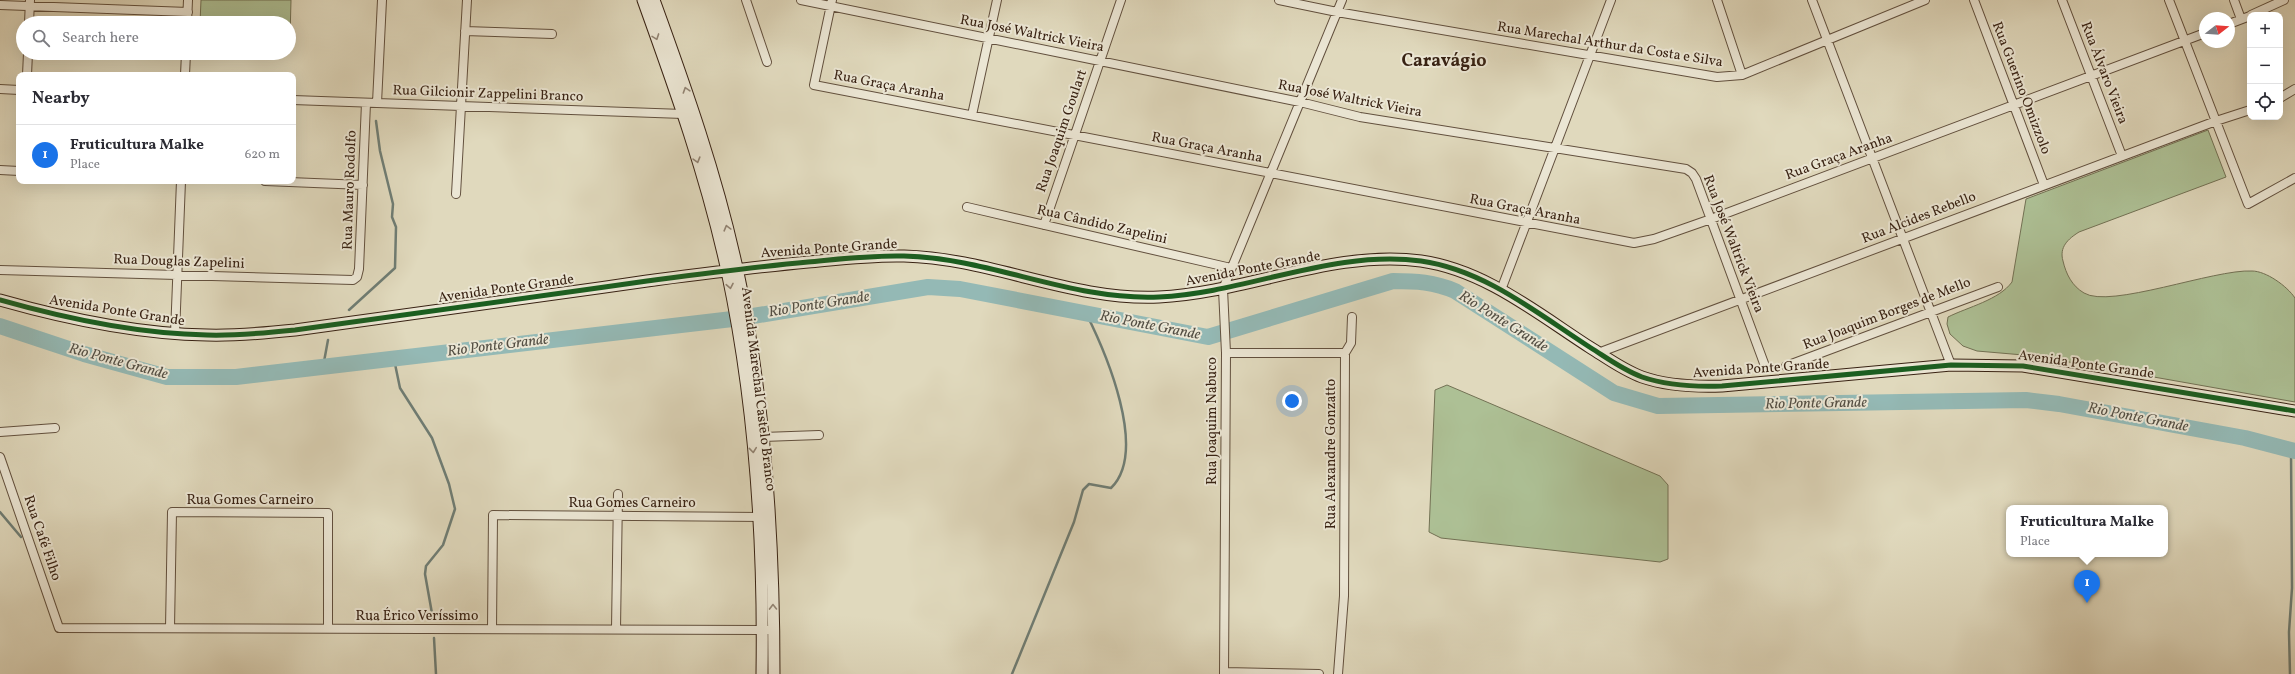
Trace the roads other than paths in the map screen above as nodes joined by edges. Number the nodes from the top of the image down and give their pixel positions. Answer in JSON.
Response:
{"nodes":[{"id":1,"x":188,"y":0,"type":"edge"},
{"id":2,"x":382,"y":0,"type":"edge"},
{"id":3,"x":466,"y":0,"type":"edge"},
{"id":4,"x":643,"y":0,"type":"edge"},
{"id":5,"x":654,"y":0,"type":"edge"},
{"id":6,"x":746,"y":0,"type":"edge"},
{"id":7,"x":801,"y":0,"type":"edge"},
{"id":8,"x":997,"y":0,"type":"edge"},
{"id":9,"x":1121,"y":0,"type":"edge"},
{"id":10,"x":1279,"y":0,"type":"edge"},
{"id":11,"x":1342,"y":0,"type":"edge"},
{"id":12,"x":1611,"y":0,"type":"edge"},
{"id":13,"x":1717,"y":0,"type":"edge"},
{"id":14,"x":1812,"y":0,"type":"edge"},
{"id":15,"x":1925,"y":0,"type":"edge"},
{"id":16,"x":1974,"y":0,"type":"edge"},
{"id":17,"x":2062,"y":0,"type":"edge"},
{"id":18,"x":2169,"y":0,"type":"edge"},
{"id":19,"x":2234,"y":0,"type":"edge"},
{"id":20,"x":2284,"y":0,"type":"edge"},
{"id":21,"x":30,"y":3,"type":"edge"},
{"id":22,"x":831,"y":3,"type":"edge"},
{"id":23,"x":0,"y":5,"type":"edge"},
{"id":24,"x":188,"y":12,"type":"junction"},
{"id":25,"x":1337,"y":12,"type":"junction"},
{"id":26,"x":2258,"y":12,"type":"edge"},
{"id":27,"x":29,"y":16,"type":"edge"},
{"id":28,"x":188,"y":16,"type":"edge"},
{"id":29,"x":2247,"y":17,"type":"edge"},
{"id":30,"x":2241,"y":19,"type":"junction"},
{"id":31,"x":2235,"y":22,"type":"edge"},
{"id":32,"x":465,"y":31,"type":"junction"},
{"id":33,"x":552,"y":34,"type":"dead end"},
{"id":34,"x":2199,"y":35,"type":"edge"},
{"id":35,"x":989,"y":38,"type":"junction"},
{"id":36,"x":1827,"y":40,"type":"junction"},
{"id":37,"x":2185,"y":41,"type":"junction"},
{"id":38,"x":1590,"y":55,"type":"junction"},
{"id":39,"x":28,"y":60,"type":"edge"},
{"id":40,"x":186,"y":60,"type":"edge"},
{"id":41,"x":1100,"y":61,"type":"junction"},
{"id":42,"x":767,"y":62,"type":"dead end"},
{"id":43,"x":27,"y":72,"type":"edge"},
{"id":44,"x":185,"y":72,"type":"edge"},
{"id":45,"x":1742,"y":75,"type":"junction"},
{"id":46,"x":2091,"y":76,"type":"junction"},
{"id":47,"x":0,"y":89,"type":"edge"},
{"id":48,"x":2295,"y":89,"type":"edge"},
{"id":49,"x":16,"y":90,"type":"edge"},
{"id":50,"x":2283,"y":96,"type":"edge"},
{"id":51,"x":296,"y":100,"type":"edge"},
{"id":52,"x":1300,"y":102,"type":"junction"},
{"id":53,"x":366,"y":103,"type":"junction"},
{"id":54,"x":377,"y":103,"type":"junction"},
{"id":55,"x":2014,"y":105,"type":"junction"},
{"id":56,"x":461,"y":106,"type":"junction"},
{"id":57,"x":2247,"y":111,"type":"edge"},
{"id":58,"x":683,"y":114,"type":"junction"},
{"id":59,"x":972,"y":115,"type":"junction"},
{"id":60,"x":695,"y":119,"type":"junction"},
{"id":61,"x":2216,"y":121,"type":"junction"},
{"id":62,"x":1074,"y":135,"type":"junction"},
{"id":63,"x":1555,"y":148,"type":"junction"},
{"id":64,"x":2122,"y":156,"type":"junction"},
{"id":65,"x":1872,"y":159,"type":"junction"},
{"id":66,"x":0,"y":170,"type":"edge"},
{"id":67,"x":16,"y":171,"type":"edge"},
{"id":68,"x":1270,"y":174,"type":"junction"},
{"id":69,"x":2295,"y":178,"type":"edge"},
{"id":70,"x":296,"y":182,"type":"edge"},
{"id":71,"x":181,"y":184,"type":"edge"},
{"id":72,"x":363,"y":185,"type":"junction"},
{"id":73,"x":2044,"y":185,"type":"junction"},
{"id":74,"x":456,"y":194,"type":"dead end"},
{"id":75,"x":967,"y":207,"type":"dead end"},
{"id":76,"x":1711,"y":219,"type":"junction"},
{"id":77,"x":1526,"y":223,"type":"junction"},
{"id":78,"x":1044,"y":225,"type":"junction"},
{"id":79,"x":1902,"y":238,"type":"junction"},
{"id":80,"x":1231,"y":268,"type":"junction"},
{"id":81,"x":732,"y":269,"type":"junction"},
{"id":82,"x":0,"y":270,"type":"edge"},
{"id":83,"x":178,"y":276,"type":"junction"},
{"id":84,"x":357,"y":277,"type":"joint"},
{"id":85,"x":1998,"y":287,"type":"dead end"},
{"id":86,"x":1222,"y":289,"type":"junction"},
{"id":87,"x":1501,"y":290,"type":"junction"},
{"id":88,"x":1741,"y":299,"type":"junction"},
{"id":89,"x":0,"y":300,"type":"edge"},
{"id":90,"x":1930,"y":312,"type":"junction"},
{"id":91,"x":1352,"y":317,"type":"dead end"},
{"id":92,"x":742,"y":328,"type":"junction"},
{"id":93,"x":175,"y":334,"type":"junction"},
{"id":94,"x":1226,"y":353,"type":"junction"},
{"id":95,"x":1345,"y":353,"type":"junction"},
{"id":96,"x":1598,"y":353,"type":"junction"},
{"id":97,"x":1950,"y":365,"type":"junction"},
{"id":98,"x":1765,"y":366,"type":"dead end"},
{"id":99,"x":1786,"y":366,"type":"dead end"},
{"id":100,"x":2295,"y":411,"type":"edge"},
{"id":101,"x":55,"y":428,"type":"dead end"},
{"id":102,"x":0,"y":432,"type":"edge"},
{"id":103,"x":819,"y":435,"type":"dead end"},
{"id":104,"x":763,"y":437,"type":"junction"},
{"id":105,"x":0,"y":458,"type":"edge"},
{"id":106,"x":618,"y":494,"type":"dead end"},
{"id":107,"x":617,"y":516,"type":"junction"},
{"id":108,"x":765,"y":517,"type":"junction"},
{"id":109,"x":59,"y":628,"type":"joint"},
{"id":110,"x":170,"y":628,"type":"junction"},
{"id":111,"x":328,"y":628,"type":"junction"},
{"id":112,"x":492,"y":629,"type":"junction"},
{"id":113,"x":616,"y":629,"type":"junction"},
{"id":114,"x":768,"y":630,"type":"junction"},
{"id":115,"x":1224,"y":673,"type":"edge"},
{"id":116,"x":762,"y":674,"type":"edge"},
{"id":117,"x":774,"y":674,"type":"edge"},
{"id":118,"x":1319,"y":674,"type":"edge"},
{"id":119,"x":1338,"y":674,"type":"edge"}],
"edges":[{"from":1,"to":24,"type":"street"},
{"from":2,"to":54,"type":"street"},
{"from":3,"to":32,"type":"street"},
{"from":4,"to":58,"type":"street","name":"Avenida Marechal Castelo Branco","one_way":true},
{"from":60,"to":5,"type":"street","name":"Avenida Marechal Castelo Branco","one_way":true},
{"from":6,"to":42,"type":"street"},
{"from":7,"to":22,"type":"street","name":"Rua José Waltrick Vieira"},
{"from":8,"to":35,"type":"street"},
{"from":9,"to":41,"type":"street","name":"Rua Joaquim Goulart"},
{"from":10,"to":25,"type":"street","name":"Rua Marechal Arthur da Costa e Silva"},
{"from":11,"to":25,"type":"street","name":"Rua Joaquim Nabuco"},
{"from":12,"to":38,"type":"street"},
{"from":13,"to":45,"type":"street"},
{"from":14,"to":36,"type":"street"},
{"from":15,"to":36,"type":"street","name":"Rua Marechal Arthur da Costa e Silva"},
{"from":16,"to":55,"type":"street","name":"Rua Guerino Omizzolo"},
{"from":17,"to":46,"type":"street","name":"Rua Álvaro Vieira"},
{"from":18,"to":37,"type":"street"},
{"from":19,"to":30,"type":"street"},
{"from":20,"to":26,"type":"street"},
{"from":21,"to":23,"type":"street"},
{"from":21,"to":24,"type":"street"},
{"from":21,"to":27,"type":"street"},
{"from":22,"to":35,"type":"street","name":"Rua José Waltrick Vieira"},
{"from":22,"to":59,"type":"street","name":"Rua Graça Aranha"},
{"from":24,"to":28,"type":"street"},
{"from":25,"to":38,"type":"street","name":"Rua Marechal Arthur da Costa e Silva"},
{"from":25,"to":52,"type":"street","name":"Rua Joaquim Nabuco"},
{"from":29,"to":30,"type":"street"},
{"from":30,"to":31,"type":"street"},
{"from":32,"to":33,"type":"street"},
{"from":32,"to":56,"type":"street"},
{"from":34,"to":37,"type":"street","name":"Rua Graça Aranha"},
{"from":35,"to":41,"type":"street","name":"Rua José Waltrick Vieira"},
{"from":35,"to":59,"type":"street"},
{"from":36,"to":45,"type":"street","name":"Rua Marechal Arthur da Costa e Silva"},
{"from":36,"to":65,"type":"street"},
{"from":37,"to":46,"type":"street","name":"Rua Graça Aranha"},
{"from":37,"to":61,"type":"street"},
{"from":38,"to":45,"type":"street","name":"Rua Marechal Arthur da Costa e Silva"},
{"from":38,"to":63,"type":"street"},
{"from":39,"to":43,"type":"street"},
{"from":40,"to":44,"type":"street"},
{"from":41,"to":52,"type":"street","name":"Rua José Waltrick Vieira"},
{"from":41,"to":62,"type":"street","name":"Rua Joaquim Goulart"},
{"from":46,"to":55,"type":"street","name":"Rua Graça Aranha"},
{"from":46,"to":64,"type":"street","name":"Rua Álvaro Vieira"},
{"from":47,"to":49,"type":"street"},
{"from":48,"to":50,"type":"street"},
{"from":51,"to":53,"type":"street","name":"Rua Gilcionir Zappelini Branco"},
{"from":52,"to":63,"type":"street","name":"Rua José Waltrick Vieira"},
{"from":52,"to":68,"type":"street","name":"Rua Joaquim Nabuco"},
{"from":53,"to":54,"type":"street","name":"Rua Gilcionir Zappelini Branco"},
{"from":53,"to":72,"type":"street","name":"Rua Mauro Rodolfo"},
{"from":54,"to":56,"type":"street","name":"Rua Gilcionir Zappelini Branco"},
{"from":55,"to":65,"type":"street","name":"Rua Graça Aranha"},
{"from":55,"to":73,"type":"street","name":"Rua Guerino Omizzolo"},
{"from":56,"to":58,"type":"street","name":"Rua Gilcionir Zappelini Branco"},
{"from":56,"to":74,"type":"street"},
{"from":57,"to":61,"type":"street","name":"Rua Alcides Rebello"},
{"from":58,"to":60,"type":"street"},
{"from":58,"to":81,"type":"street","name":"Avenida Marechal Castelo Branco","one_way":true},
{"from":59,"to":62,"type":"street","name":"Rua Graça Aranha"},
{"from":81,"to":60,"type":"street","name":"Avenida Marechal Castelo Branco","one_way":true},
{"from":61,"to":64,"type":"street","name":"Rua Alcides Rebello"},
{"from":61,"to":69,"type":"street"},
{"from":62,"to":68,"type":"street","name":"Rua Graça Aranha"},
{"from":62,"to":78,"type":"street","name":"Rua Joaquim Goulart"},
{"from":63,"to":76,"type":"street","name":"Rua José Waltrick Vieira"},
{"from":63,"to":77,"type":"street"},
{"from":64,"to":73,"type":"street","name":"Rua Alcides Rebello"},
{"from":65,"to":76,"type":"street","name":"Rua Graça Aranha"},
{"from":65,"to":79,"type":"street"},
{"from":66,"to":67,"type":"street"},
{"from":68,"to":77,"type":"street","name":"Rua Graça Aranha"},
{"from":68,"to":80,"type":"street","name":"Rua Joaquim Nabuco"},
{"from":70,"to":72,"type":"street"},
{"from":71,"to":83,"type":"street"},
{"from":72,"to":84,"type":"street","name":"Rua Mauro Rodolfo"},
{"from":73,"to":79,"type":"street","name":"Rua Alcides Rebello"},
{"from":75,"to":78,"type":"street","name":"Rua Cândido Zapelini"},
{"from":76,"to":77,"type":"street","name":"Rua Graça Aranha"},
{"from":76,"to":88,"type":"street","name":"Rua José Waltrick Vieira"},
{"from":77,"to":87,"type":"street"},
{"from":78,"to":80,"type":"street","name":"Rua Cândido Zapelini"},
{"from":79,"to":88,"type":"street","name":"Rua Alcides Rebello"},
{"from":79,"to":90,"type":"street"},
{"from":80,"to":86,"type":"street","name":"Rua Joaquim Nabuco"},
{"from":81,"to":86,"type":"street","name":"Avenida Ponte Grande"},
{"from":81,"to":92,"type":"street","name":"Avenida Marechal Castelo Branco"},
{"from":81,"to":93,"type":"street","name":"Avenida Ponte Grande"},
{"from":82,"to":83,"type":"street","name":"Rua Douglas Zapelini"},
{"from":83,"to":84,"type":"street","name":"Rua Douglas Zapelini"},
{"from":83,"to":93,"type":"street"},
{"from":85,"to":90,"type":"street","name":"Rua Joaquim Borges de Mello"},
{"from":86,"to":87,"type":"street","name":"Avenida Ponte Grande"},
{"from":86,"to":94,"type":"street","name":"Rua Joaquim Nabuco"},
{"from":87,"to":96,"type":"street","name":"Avenida Ponte Grande"},
{"from":88,"to":96,"type":"street","name":"Rua Alcides Rebello"},
{"from":88,"to":98,"type":"street","name":"Rua José Waltrick Vieira"},
{"from":89,"to":93,"type":"street","name":"Avenida Ponte Grande"},
{"from":90,"to":97,"type":"street"},
{"from":90,"to":99,"type":"street","name":"Rua Joaquim Borges de Mello"},
{"from":91,"to":95,"type":"street","name":"Rua Alexandre Gonzatto"},
{"from":92,"to":104,"type":"street","name":"Avenida Marechal Castelo Branco"},
{"from":92,"to":108,"type":"street","name":"Avenida Marechal Castelo Branco","one_way":true},
{"from":94,"to":95,"type":"street"},
{"from":94,"to":115,"type":"street","name":"Rua Joaquim Nabuco"},
{"from":95,"to":119,"type":"street","name":"Rua Alexandre Gonzatto"},
{"from":96,"to":97,"type":"street","name":"Avenida Ponte Grande"},
{"from":97,"to":100,"type":"street","name":"Avenida Ponte Grande"},
{"from":101,"to":102,"type":"street"},
{"from":103,"to":104,"type":"street"},
{"from":104,"to":108,"type":"street","name":"Avenida Marechal Castelo Branco"},
{"from":105,"to":109,"type":"street","name":"Rua Café Filho"},
{"from":106,"to":107,"type":"street"},
{"from":107,"to":108,"type":"street","name":"Rua Gomes Carneiro"},
{"from":107,"to":112,"type":"street","name":"Rua Gomes Carneiro"},
{"from":107,"to":113,"type":"street"},
{"from":108,"to":114,"type":"street","name":"Avenida Marechal Castelo Branco"},
{"from":109,"to":110,"type":"street","name":"Rua Érico Veríssimo"},
{"from":110,"to":111,"type":"street","name":"Rua Érico Veríssimo"},
{"from":110,"to":111,"type":"street","name":"Rua Gomes Carneiro"},
{"from":111,"to":112,"type":"street","name":"Rua Érico Veríssimo"},
{"from":112,"to":113,"type":"street","name":"Rua Érico Veríssimo"},
{"from":113,"to":114,"type":"street","name":"Rua Érico Veríssimo"},
{"from":114,"to":116,"type":"street","name":"Avenida Marechal Castelo Branco"},
{"from":114,"to":117,"type":"street","name":"Avenida Marechal Castelo Branco"},
{"from":115,"to":118,"type":"street"}]}
